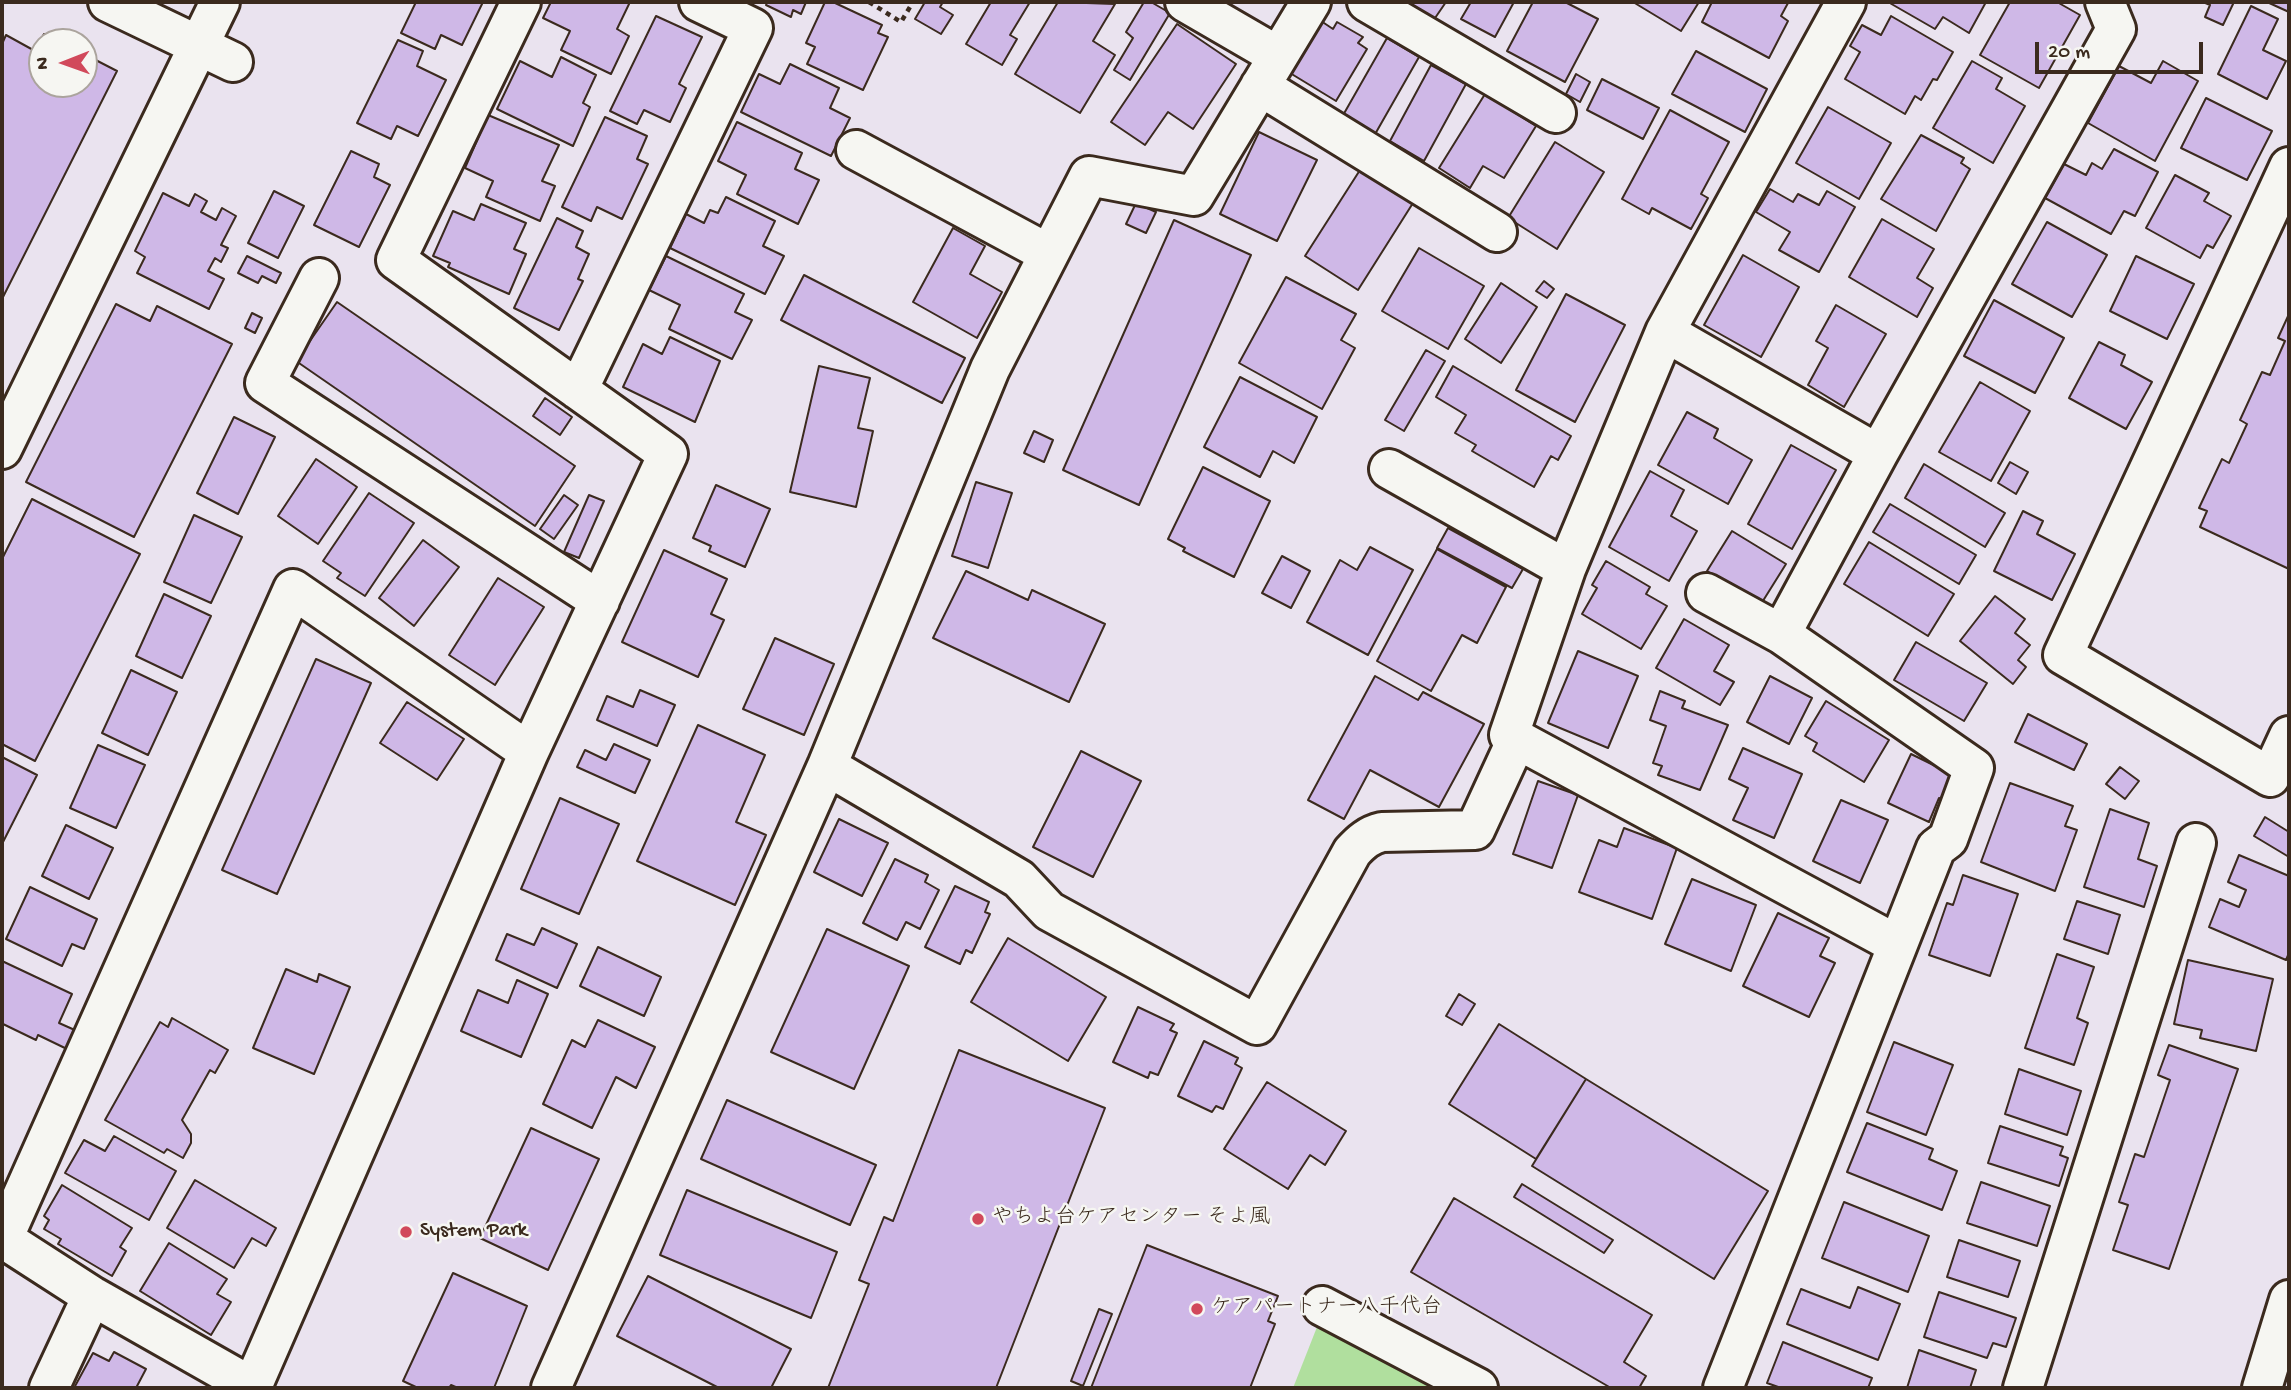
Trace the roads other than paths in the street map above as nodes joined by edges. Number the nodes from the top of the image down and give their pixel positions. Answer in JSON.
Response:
{"nodes":[{"id":1,"x":108,"y":2,"type":"edge"},
{"id":2,"x":220,"y":2,"type":"edge"},
{"id":3,"x":521,"y":2,"type":"edge"},
{"id":4,"x":699,"y":2,"type":"edge"},
{"id":5,"x":1185,"y":2,"type":"edge"},
{"id":6,"x":1311,"y":2,"type":"edge"},
{"id":7,"x":1367,"y":2,"type":"edge"},
{"id":8,"x":1846,"y":2,"type":"edge"},
{"id":9,"x":2105,"y":2,"type":"edge"},
{"id":10,"x":199,"y":46,"type":"junction"},
{"id":11,"x":233,"y":62,"type":"dead end"},
{"id":12,"x":1269,"y":71,"type":"junction"},
{"id":13,"x":1556,"y":113,"type":"dead end"},
{"id":14,"x":856,"y":150,"type":"dead end"},
{"id":15,"x":2289,"y":167,"type":"edge"},
{"id":16,"x":2280,"y":210,"type":"edge"},
{"id":17,"x":1497,"y":232,"type":"dead end"},
{"id":18,"x":1049,"y":254,"type":"junction"},
{"id":19,"x":319,"y":278,"type":"dead end"},
{"id":20,"x":1665,"y":332,"type":"junction"},
{"id":21,"x":578,"y":390,"type":"junction"},
{"id":22,"x":2,"y":449,"type":"edge"},
{"id":23,"x":1878,"y":454,"type":"junction"},
{"id":24,"x":1389,"y":469,"type":"dead end"},
{"id":25,"x":1566,"y":569,"type":"junction"},
{"id":26,"x":1706,"y":593,"type":"dead end"},
{"id":27,"x":600,"y":601,"type":"junction"},
{"id":28,"x":1781,"y":634,"type":"junction"},
{"id":29,"x":2289,"y":736,"type":"edge"},
{"id":30,"x":1517,"y":739,"type":"junction"},
{"id":31,"x":529,"y":752,"type":"junction"},
{"id":32,"x":827,"y":766,"type":"junction"},
{"id":33,"x":2196,"y":843,"type":"dead end"},
{"id":34,"x":1896,"y":944,"type":"junction"},
{"id":35,"x":2,"y":1238,"type":"edge"},
{"id":36,"x":92,"y":1297,"type":"junction"},
{"id":37,"x":2289,"y":1302,"type":"edge"},
{"id":38,"x":1322,"y":1306,"type":"dead end"},
{"id":39,"x":49,"y":1388,"type":"edge"},
{"id":40,"x":253,"y":1388,"type":"edge"},
{"id":41,"x":551,"y":1388,"type":"edge"},
{"id":42,"x":1478,"y":1388,"type":"edge"},
{"id":43,"x":1723,"y":1388,"type":"edge"},
{"id":44,"x":2023,"y":1388,"type":"edge"},
{"id":45,"x":2262,"y":1388,"type":"edge"}],
"edges":[{"from":1,"to":10,"type":"street"},
{"from":2,"to":10,"type":"street"},
{"from":3,"to":21,"type":"street"},
{"from":4,"to":21,"type":"street"},
{"from":5,"to":12,"type":"street"},
{"from":6,"to":12,"type":"street"},
{"from":7,"to":13,"type":"street"},
{"from":8,"to":20,"type":"street"},
{"from":9,"to":23,"type":"street"},
{"from":10,"to":11,"type":"street"},
{"from":10,"to":22,"type":"street"},
{"from":12,"to":17,"type":"street"},
{"from":12,"to":18,"type":"street"},
{"from":14,"to":18,"type":"street"},
{"from":15,"to":16,"type":"street"},
{"from":16,"to":29,"type":"street"},
{"from":18,"to":32,"type":"street"},
{"from":19,"to":27,"type":"street"},
{"from":20,"to":23,"type":"street"},
{"from":20,"to":25,"type":"street"},
{"from":21,"to":27,"type":"street"},
{"from":23,"to":28,"type":"street"},
{"from":24,"to":25,"type":"street"},
{"from":25,"to":30,"type":"street"},
{"from":26,"to":28,"type":"street"},
{"from":27,"to":31,"type":"street"},
{"from":28,"to":34,"type":"street"},
{"from":30,"to":32,"type":"street"},
{"from":30,"to":34,"type":"street"},
{"from":31,"to":35,"type":"street"},
{"from":31,"to":40,"type":"street"},
{"from":32,"to":41,"type":"street"},
{"from":33,"to":44,"type":"street"},
{"from":34,"to":43,"type":"street"},
{"from":35,"to":36,"type":"street"},
{"from":36,"to":39,"type":"street"},
{"from":36,"to":40,"type":"street"},
{"from":37,"to":45,"type":"street"},
{"from":38,"to":42,"type":"street"}]}
